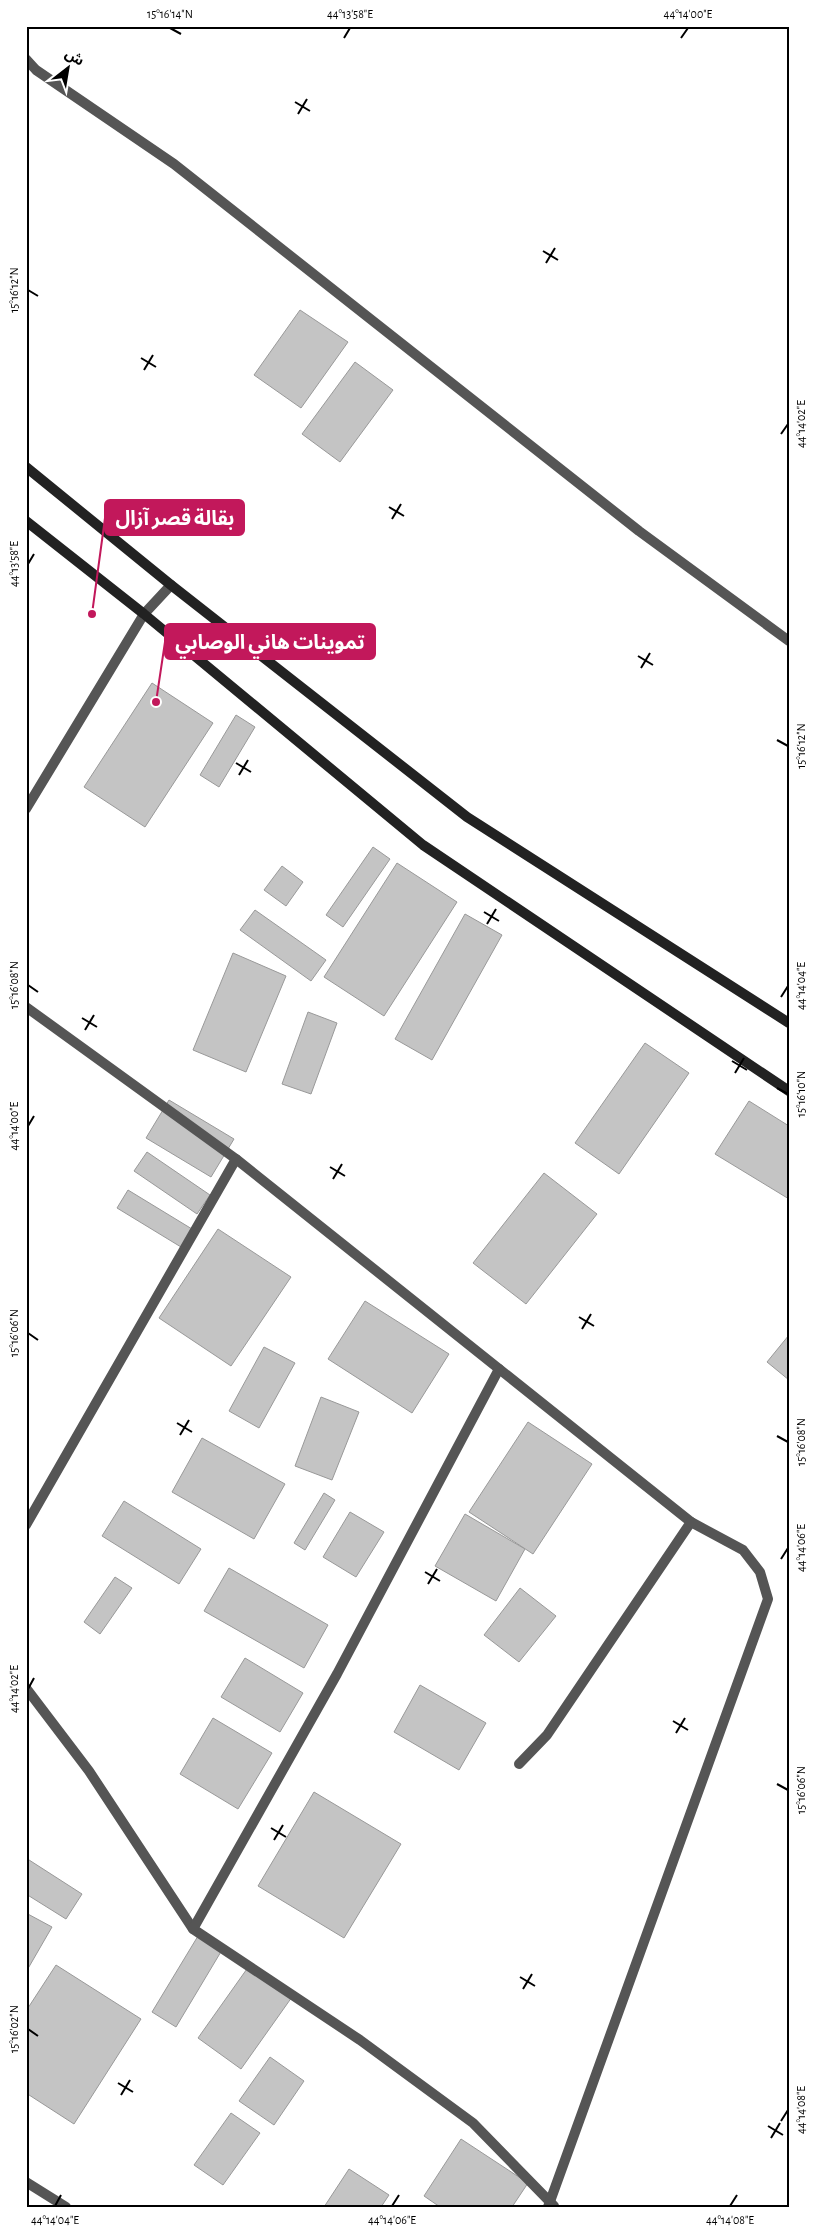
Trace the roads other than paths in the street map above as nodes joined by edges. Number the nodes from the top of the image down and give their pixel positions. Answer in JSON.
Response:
{"nodes":[{"id":1,"x":26,"y":59,"type":"edge"},
{"id":2,"x":26,"y":467,"type":"edge"},
{"id":3,"x":26,"y":522,"type":"edge"},
{"id":4,"x":171,"y":585,"type":"junction"},
{"id":5,"x":144,"y":614,"type":"junction"},
{"id":6,"x":789,"y":642,"type":"edge"},
{"id":7,"x":26,"y":809,"type":"edge"},
{"id":8,"x":26,"y":1007,"type":"edge"},
{"id":9,"x":789,"y":1023,"type":"edge"},
{"id":10,"x":789,"y":1092,"type":"edge"},
{"id":11,"x":236,"y":1159,"type":"junction"},
{"id":12,"x":499,"y":1369,"type":"junction"},
{"id":13,"x":691,"y":1522,"type":"junction"},
{"id":14,"x":26,"y":1525,"type":"edge"},
{"id":15,"x":26,"y":1688,"type":"edge"},
{"id":16,"x":519,"y":1764,"type":"dead end"},
{"id":17,"x":193,"y":1929,"type":"junction"},
{"id":18,"x":26,"y":2182,"type":"edge"},
{"id":19,"x":551,"y":2206,"type":"edge"},
{"id":20,"x":66,"y":2207,"type":"edge"}],
"edges":[{"from":1,"to":6,"type":"street"},
{"from":2,"to":4,"type":"street"},
{"from":3,"to":5,"type":"street"},
{"from":4,"to":5,"type":"street"},
{"from":4,"to":9,"type":"street"},
{"from":5,"to":7,"type":"street"},
{"from":5,"to":10,"type":"street"},
{"from":8,"to":11,"type":"street"},
{"from":11,"to":12,"type":"street"},
{"from":11,"to":14,"type":"street"},
{"from":12,"to":13,"type":"street"},
{"from":12,"to":17,"type":"street"},
{"from":13,"to":16,"type":"street"},
{"from":13,"to":19,"type":"street"},
{"from":15,"to":17,"type":"street"},
{"from":17,"to":19,"type":"street"},
{"from":18,"to":20,"type":"street"}]}
